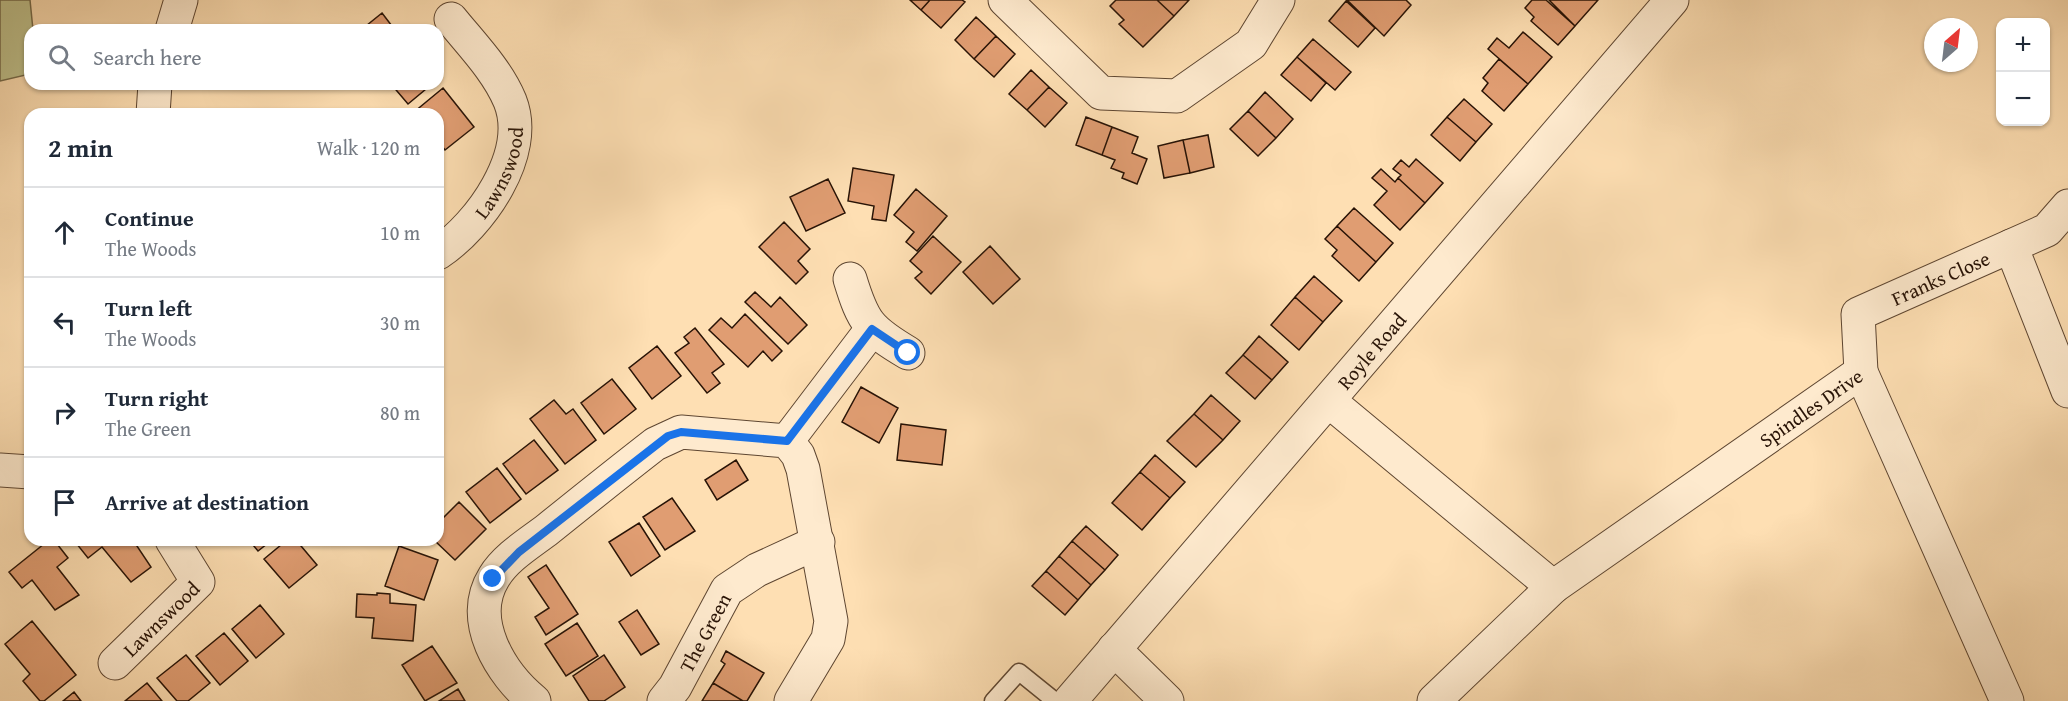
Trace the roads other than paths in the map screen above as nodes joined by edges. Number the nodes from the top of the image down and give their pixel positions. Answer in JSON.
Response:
{"nodes":[{"id":1,"x":181,"y":0,"type":"edge"},
{"id":2,"x":1005,"y":0,"type":"edge"},
{"id":3,"x":1278,"y":0,"type":"edge"},
{"id":4,"x":1672,"y":0,"type":"edge"},
{"id":5,"x":456,"y":15,"type":"edge"},
{"id":6,"x":174,"y":24,"type":"edge"},
{"id":7,"x":155,"y":90,"type":"edge"},
{"id":8,"x":153,"y":108,"type":"edge"},
{"id":9,"x":2068,"y":206,"type":"edge"},
{"id":10,"x":2011,"y":246,"type":"junction"},
{"id":11,"x":444,"y":248,"type":"edge"},
{"id":12,"x":850,"y":279,"type":"dead end"},
{"id":13,"x":872,"y":329,"type":"junction"},
{"id":14,"x":908,"y":353,"type":"dead end"},
{"id":15,"x":1861,"y":372,"type":"junction"},
{"id":16,"x":2068,"y":391,"type":"edge"},
{"id":17,"x":1329,"y":401,"type":"junction"},
{"id":18,"x":787,"y":441,"type":"junction"},
{"id":19,"x":0,"y":470,"type":"edge"},
{"id":20,"x":24,"y":472,"type":"edge"},
{"id":21,"x":818,"y":542,"type":"junction"},
{"id":22,"x":176,"y":546,"type":"edge"},
{"id":23,"x":1553,"y":586,"type":"junction"},
{"id":24,"x":1114,"y":649,"type":"junction"},
{"id":25,"x":115,"y":663,"type":"dead end"},
{"id":26,"x":534,"y":701,"type":"edge"},
{"id":27,"x":664,"y":701,"type":"edge"},
{"id":28,"x":791,"y":701,"type":"edge"},
{"id":29,"x":993,"y":701,"type":"edge"},
{"id":30,"x":1055,"y":701,"type":"edge"},
{"id":31,"x":1070,"y":701,"type":"edge"},
{"id":32,"x":1167,"y":701,"type":"edge"},
{"id":33,"x":1434,"y":701,"type":"edge"},
{"id":34,"x":2007,"y":701,"type":"edge"}],
"edges":[{"from":1,"to":6,"type":"street"},
{"from":2,"to":3,"type":"street"},
{"from":4,"to":17,"type":"street","name":"Royle Road"},
{"from":5,"to":11,"type":"street","name":"Lawnswood"},
{"from":7,"to":8,"type":"street"},
{"from":9,"to":10,"type":"street","name":"Franks Close"},
{"from":10,"to":15,"type":"street","name":"Franks Close"},
{"from":10,"to":16,"type":"street"},
{"from":12,"to":13,"type":"street"},
{"from":13,"to":14,"type":"street"},
{"from":13,"to":18,"type":"street"},
{"from":15,"to":23,"type":"street","name":"Spindles Drive"},
{"from":15,"to":34,"type":"street","name":"Spindles Drive"},
{"from":17,"to":23,"type":"street"},
{"from":17,"to":24,"type":"street","name":"Royle Road"},
{"from":18,"to":21,"type":"street"},
{"from":18,"to":26,"type":"street"},
{"from":19,"to":20,"type":"street"},
{"from":21,"to":27,"type":"street","name":"The Green"},
{"from":21,"to":28,"type":"street"},
{"from":22,"to":25,"type":"street","name":"Lawnswood"},
{"from":23,"to":33,"type":"street","name":"Spindles Drive"},
{"from":24,"to":31,"type":"street","name":"Royle Road"},
{"from":24,"to":32,"type":"street"},
{"from":29,"to":30,"type":"lane"}]}
